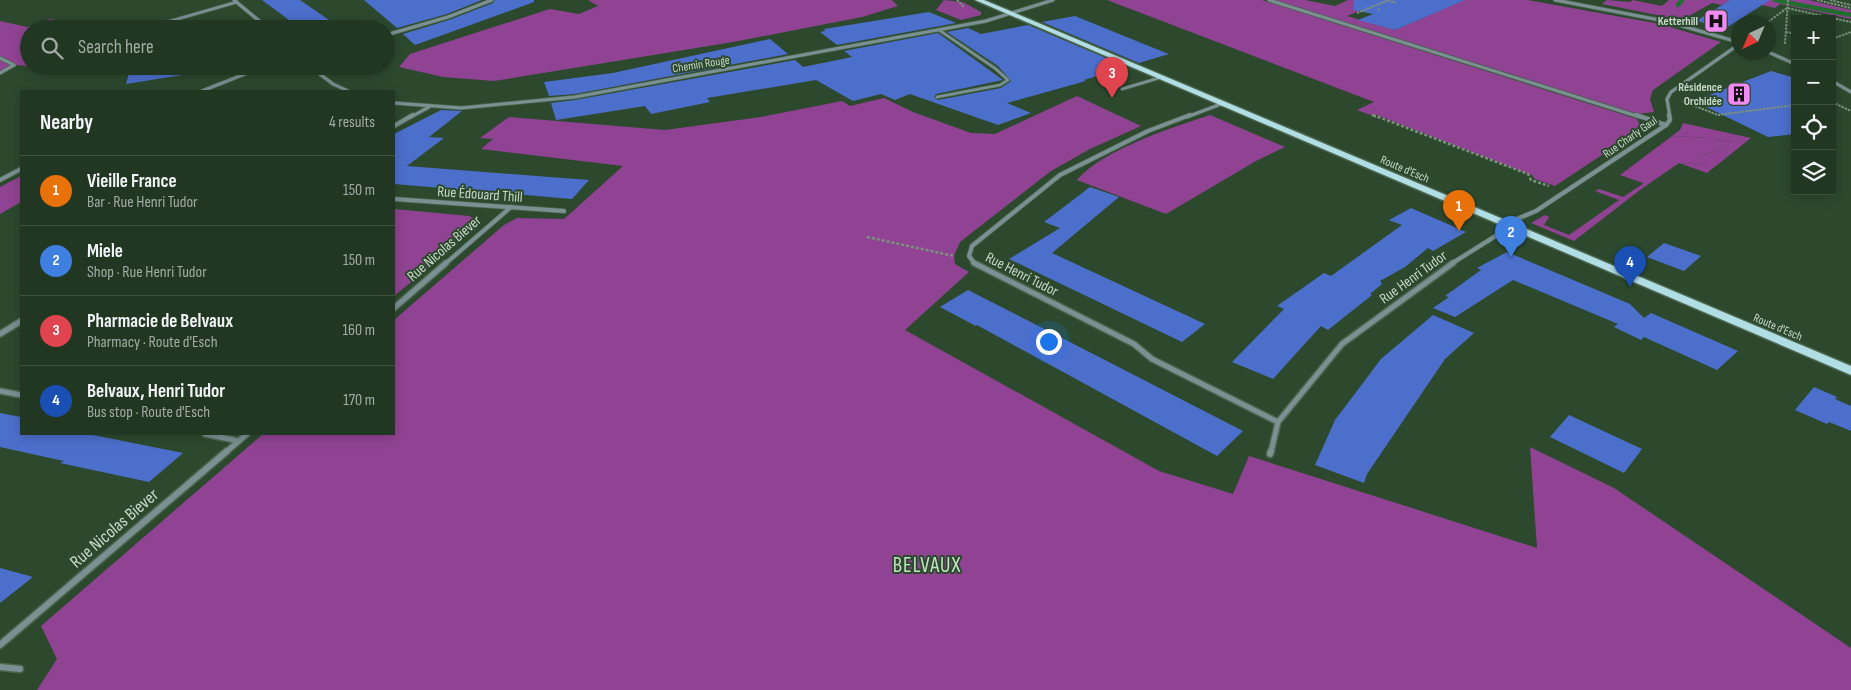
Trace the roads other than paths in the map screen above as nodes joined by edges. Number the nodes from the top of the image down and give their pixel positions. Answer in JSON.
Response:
{"nodes":[{"id":1,"x":492,"y":0,"type":"edge"},
{"id":2,"x":978,"y":0,"type":"edge"},
{"id":3,"x":1053,"y":0,"type":"edge"},
{"id":4,"x":1269,"y":0,"type":"edge"},
{"id":5,"x":1555,"y":0,"type":"edge"},
{"id":6,"x":236,"y":1,"type":"edge"},
{"id":7,"x":1008,"y":14,"type":"junction"},
{"id":8,"x":174,"y":20,"type":"edge"},
{"id":9,"x":258,"y":20,"type":"edge"},
{"id":10,"x":939,"y":30,"type":"junction"},
{"id":11,"x":395,"y":32,"type":"edge"},
{"id":12,"x":1731,"y":42,"type":"edge"},
{"id":13,"x":1731,"y":49,"type":"edge"},
{"id":14,"x":1776,"y":56,"type":"edge"},
{"id":15,"x":0,"y":58,"type":"edge"},
{"id":16,"x":1791,"y":62,"type":"edge"},
{"id":17,"x":0,"y":73,"type":"edge"},
{"id":18,"x":242,"y":75,"type":"edge"},
{"id":19,"x":321,"y":75,"type":"edge"},
{"id":20,"x":1159,"y":78,"type":"junction"},
{"id":21,"x":1836,"y":83,"type":"edge"},
{"id":22,"x":1122,"y":89,"type":"dead end"},
{"id":23,"x":205,"y":90,"type":"edge"},
{"id":24,"x":346,"y":90,"type":"edge"},
{"id":25,"x":1851,"y":92,"type":"edge"},
{"id":26,"x":937,"y":97,"type":"dead end"},
{"id":27,"x":395,"y":103,"type":"edge"},
{"id":28,"x":1221,"y":104,"type":"junction"},
{"id":29,"x":429,"y":107,"type":"junction"},
{"id":30,"x":395,"y":125,"type":"edge"},
{"id":31,"x":1666,"y":125,"type":"junction"},
{"id":32,"x":20,"y":170,"type":"edge"},
{"id":33,"x":0,"y":180,"type":"edge"},
{"id":34,"x":395,"y":199,"type":"edge"},
{"id":35,"x":511,"y":207,"type":"junction"},
{"id":36,"x":564,"y":211,"type":"dead end"},
{"id":37,"x":1507,"y":226,"type":"junction"},
{"id":38,"x":395,"y":307,"type":"edge"},
{"id":39,"x":20,"y":322,"type":"edge"},
{"id":40,"x":0,"y":334,"type":"edge"},
{"id":41,"x":1851,"y":371,"type":"edge"},
{"id":42,"x":0,"y":391,"type":"edge"},
{"id":43,"x":20,"y":395,"type":"edge"},
{"id":44,"x":1278,"y":422,"type":"junction"},
{"id":45,"x":210,"y":435,"type":"edge"},
{"id":46,"x":246,"y":435,"type":"edge"},
{"id":47,"x":238,"y":441,"type":"junction"},
{"id":48,"x":1270,"y":454,"type":"dead end"},
{"id":49,"x":0,"y":645,"type":"edge"},
{"id":50,"x":0,"y":668,"type":"edge"},
{"id":51,"x":20,"y":669,"type":"dead end"}],
"edges":[{"from":1,"to":11,"type":"street"},
{"from":2,"to":7,"type":"main road","name":"Route d'Esch"},
{"from":3,"to":7,"type":"street","name":"Chemin Rouge"},
{"from":4,"to":31,"type":"street"},
{"from":5,"to":12,"type":"street"},
{"from":6,"to":8,"type":"lane"},
{"from":6,"to":9,"type":"street"},
{"from":7,"to":10,"type":"street","name":"Chemin Rouge"},
{"from":7,"to":20,"type":"main road","name":"Route d'Esch"},
{"from":10,"to":26,"type":"lane"},
{"from":10,"to":29,"type":"street","name":"Chemin Rouge"},
{"from":13,"to":31,"type":"street","name":"Rue Charly Gaul"},
{"from":14,"to":16,"type":"street"},
{"from":15,"to":17,"type":"street"},
{"from":18,"to":23,"type":"street"},
{"from":19,"to":24,"type":"street"},
{"from":20,"to":22,"type":"lane"},
{"from":20,"to":28,"type":"main road","name":"Route d'Esch"},
{"from":21,"to":25,"type":"street"},
{"from":27,"to":29,"type":"street","name":"Chemin Rouge"},
{"from":28,"to":37,"type":"main road","name":"Route d'Esch"},
{"from":28,"to":44,"type":"street","name":"Rue Henri Tudor"},
{"from":29,"to":30,"type":"street"},
{"from":31,"to":37,"type":"street","name":"Rue Charly Gaul"},
{"from":32,"to":33,"type":"street"},
{"from":34,"to":35,"type":"street","name":"Rue Édouard Thill"},
{"from":35,"to":36,"type":"street","name":"Rue Édouard Thill"},
{"from":35,"to":38,"type":"street","name":"Rue Nicolas Biever"},
{"from":37,"to":41,"type":"main road","name":"Route d'Esch"},
{"from":37,"to":44,"type":"street","name":"Rue Henri Tudor"},
{"from":39,"to":40,"type":"street"},
{"from":42,"to":43,"type":"street"},
{"from":44,"to":48,"type":"street","name":"Rue Henri Tudor"},
{"from":45,"to":47,"type":"street"},
{"from":46,"to":47,"type":"street","name":"Rue Nicolas Biever"},
{"from":47,"to":49,"type":"street","name":"Rue Nicolas Biever"},
{"from":50,"to":51,"type":"street"}]}
